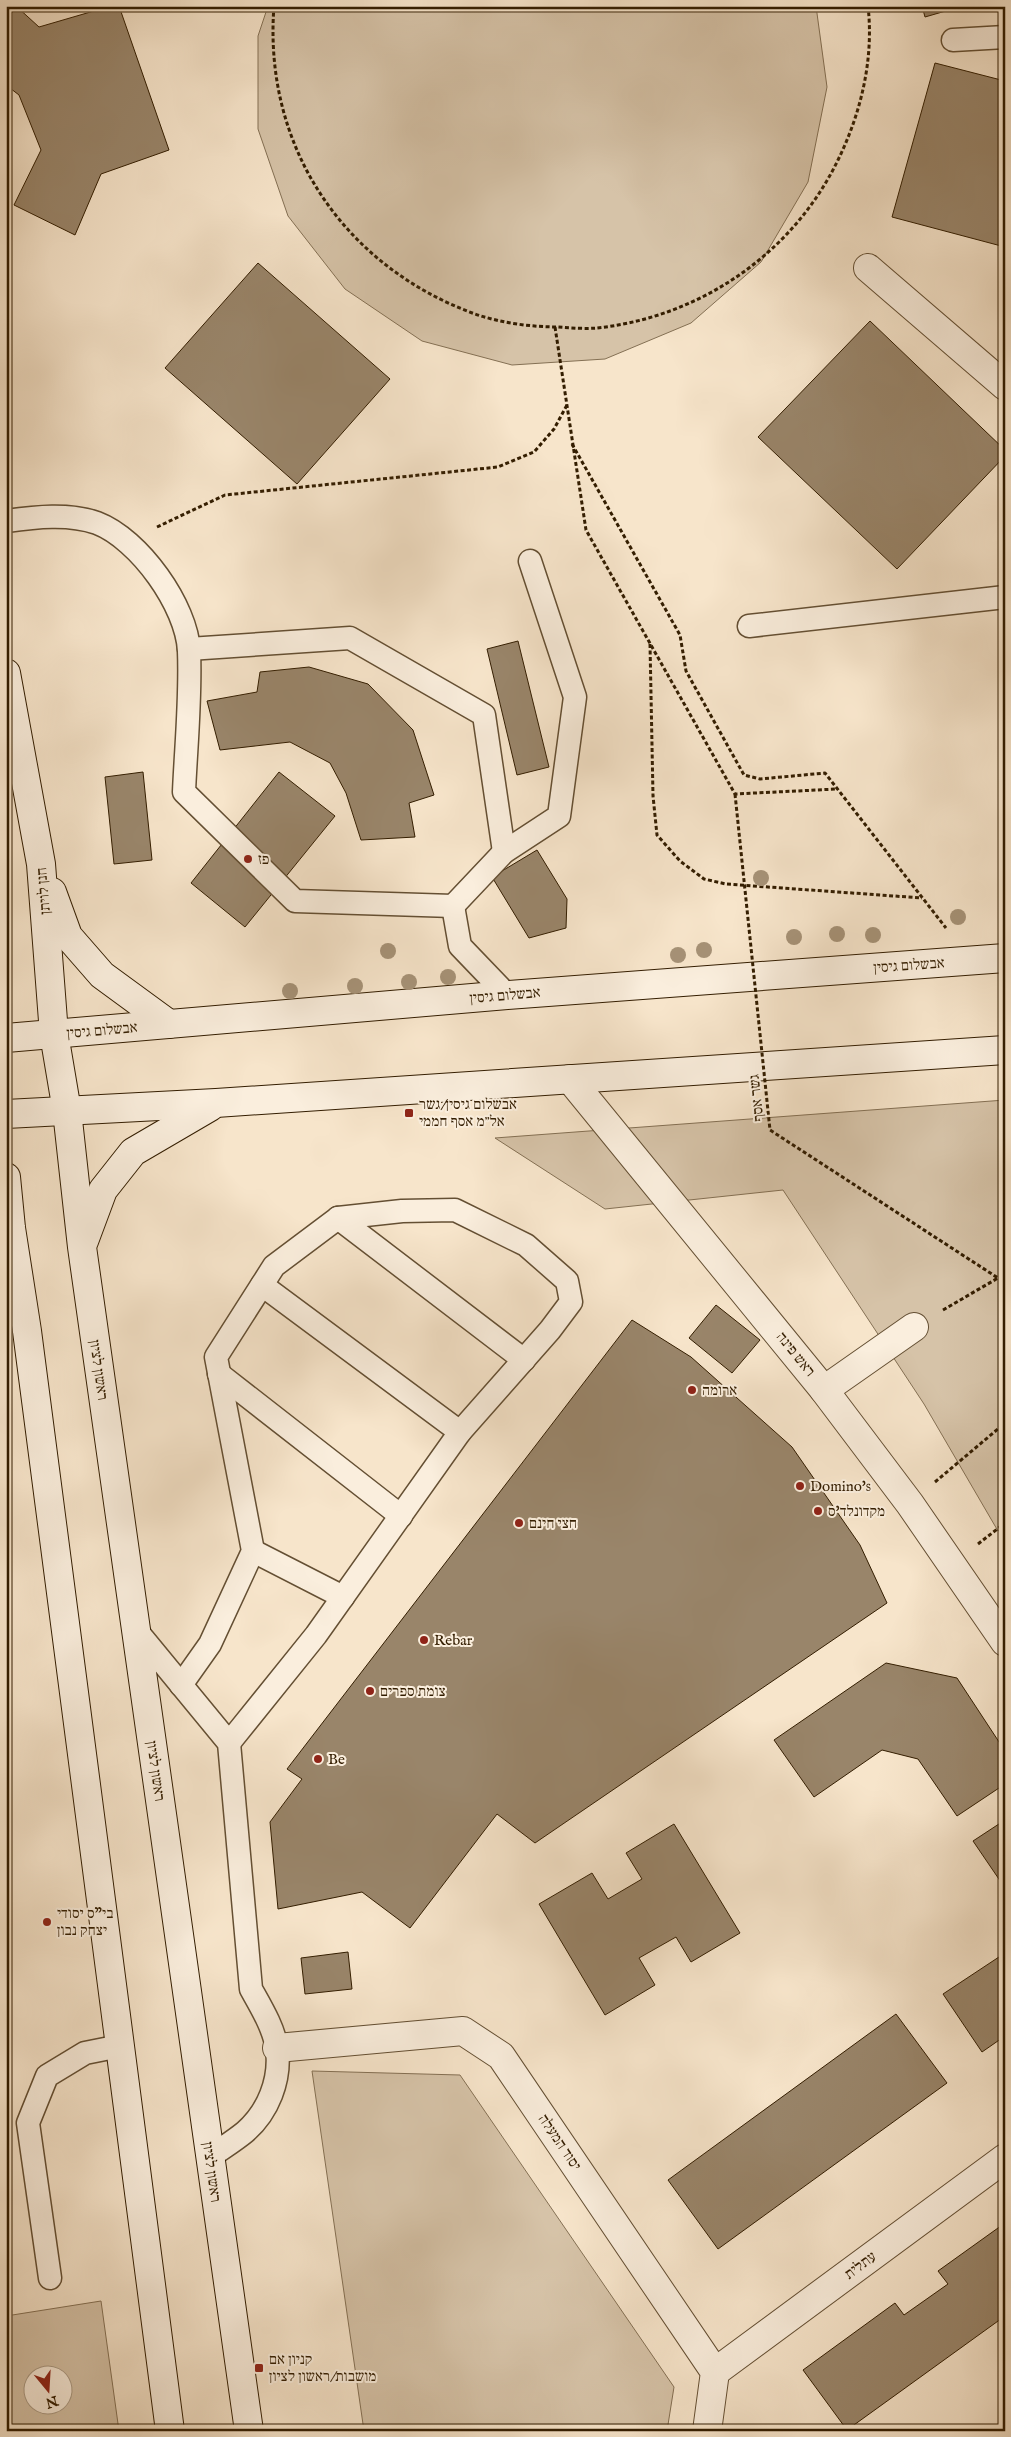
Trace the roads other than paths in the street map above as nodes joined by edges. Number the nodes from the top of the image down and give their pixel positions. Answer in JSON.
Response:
{"nodes":[{"id":1,"x":1005,"y":37,"type":"edge"},
{"id":2,"x":953,"y":40,"type":"dead end"},
{"id":3,"x":868,"y":268,"type":"dead end"},
{"id":4,"x":1005,"y":386,"type":"edge"},
{"id":5,"x":6,"y":521,"type":"edge"},
{"id":6,"x":530,"y":561,"type":"dead end"},
{"id":7,"x":1005,"y":597,"type":"edge"},
{"id":8,"x":749,"y":626,"type":"dead end"},
{"id":9,"x":189,"y":649,"type":"junction"},
{"id":10,"x":6,"y":673,"type":"edge"},
{"id":11,"x":504,"y":852,"type":"junction"},
{"id":12,"x":41,"y":864,"type":"junction"},
{"id":13,"x":453,"y":906,"type":"junction"},
{"id":14,"x":1005,"y":958,"type":"edge"},
{"id":15,"x":507,"y":994,"type":"junction"},
{"id":16,"x":169,"y":1024,"type":"junction"},
{"id":17,"x":54,"y":1034,"type":"junction"},
{"id":18,"x":6,"y":1038,"type":"edge"},
{"id":19,"x":1005,"y":1050,"type":"edge"},
{"id":20,"x":570,"y":1079,"type":"junction"},
{"id":21,"x":216,"y":1103,"type":"junction"},
{"id":22,"x":67,"y":1111,"type":"junction"},
{"id":23,"x":6,"y":1114,"type":"edge"},
{"id":24,"x":6,"y":1177,"type":"edge"},
{"id":25,"x":338,"y":1218,"type":"junction"},
{"id":26,"x":8,"y":1225,"type":"edge"},
{"id":27,"x":82,"y":1247,"type":"junction"},
{"id":28,"x":262,"y":1285,"type":"junction"},
{"id":29,"x":914,"y":1327,"type":"road end"},
{"id":30,"x":524,"y":1360,"type":"junction"},
{"id":31,"x":219,"y":1374,"type":"junction"},
{"id":32,"x":824,"y":1390,"type":"junction"},
{"id":33,"x":460,"y":1432,"type":"junction"},
{"id":34,"x":401,"y":1516,"type":"junction"},
{"id":35,"x":253,"y":1551,"type":"junction"},
{"id":36,"x":343,"y":1597,"type":"junction"},
{"id":37,"x":136,"y":1630,"type":"junction"},
{"id":38,"x":1005,"y":1642,"type":"edge"},
{"id":39,"x":181,"y":1685,"type":"junction"},
{"id":40,"x":229,"y":1743,"type":"junction"},
{"id":41,"x":120,"y":2046,"type":"junction"},
{"id":42,"x":277,"y":2048,"type":"junction"},
{"id":43,"x":210,"y":2158,"type":"junction"},
{"id":44,"x":1005,"y":2158,"type":"edge"},
{"id":45,"x":50,"y":2278,"type":"dead end"},
{"id":46,"x":715,"y":2372,"type":"junction"},
{"id":47,"x":170,"y":2431,"type":"edge"},
{"id":48,"x":249,"y":2431,"type":"edge"},
{"id":49,"x":707,"y":2431,"type":"edge"}],
"edges":[{"from":1,"to":2,"type":"lane"},
{"from":3,"to":4,"type":"street"},
{"from":5,"to":9,"type":"lane"},
{"from":6,"to":11,"type":"lane"},
{"from":7,"to":8,"type":"lane"},
{"from":9,"to":11,"type":"lane"},
{"from":9,"to":13,"type":"lane"},
{"from":10,"to":12,"type":"street","name":"חנן לויתן"},
{"from":11,"to":13,"type":"lane"},
{"from":12,"to":16,"type":"street"},
{"from":12,"to":17,"type":"street","name":"חנן לויתן"},
{"from":13,"to":15,"type":"lane"},
{"from":14,"to":15,"type":"street","name":"אבשלום גיסין"},
{"from":15,"to":16,"type":"street","name":"אבשלום גיסין"},
{"from":16,"to":17,"type":"street","name":"אבשלום גיסין"},
{"from":17,"to":18,"type":"street","name":"אבשלום גיסין"},
{"from":17,"to":22,"type":"street","name":"חנן לויתן"},
{"from":19,"to":20,"type":"street"},
{"from":20,"to":21,"type":"street"},
{"from":20,"to":32,"type":"street","name":"ראש פינה"},
{"from":21,"to":22,"type":"street"},
{"from":21,"to":27,"type":"street"},
{"from":22,"to":23,"type":"street"},
{"from":22,"to":27,"type":"street","name":"ראשון לציון"},
{"from":24,"to":26,"type":"street"},
{"from":25,"to":28,"type":"lane"},
{"from":25,"to":30,"type":"lane"},
{"from":25,"to":30,"type":"lane"},
{"from":26,"to":41,"type":"street"},
{"from":27,"to":37,"type":"street","name":"ראשון לציון"},
{"from":28,"to":31,"type":"lane"},
{"from":28,"to":33,"type":"lane"},
{"from":29,"to":32,"type":"street"},
{"from":30,"to":33,"type":"lane"},
{"from":31,"to":34,"type":"lane"},
{"from":31,"to":35,"type":"lane"},
{"from":32,"to":38,"type":"street","name":"ראש פינה"},
{"from":33,"to":34,"type":"lane"},
{"from":34,"to":36,"type":"lane"},
{"from":35,"to":36,"type":"lane"},
{"from":35,"to":39,"type":"lane"},
{"from":36,"to":40,"type":"lane"},
{"from":37,"to":39,"type":"lane"},
{"from":37,"to":43,"type":"street","name":"ראשון לציון"},
{"from":39,"to":40,"type":"lane"},
{"from":40,"to":42,"type":"lane"},
{"from":41,"to":45,"type":"lane"},
{"from":41,"to":47,"type":"street"},
{"from":42,"to":43,"type":"lane"},
{"from":42,"to":46,"type":"street","name":"יסוד המעלה"},
{"from":43,"to":48,"type":"street","name":"ראשון לציון"},
{"from":44,"to":46,"type":"street","name":"עתלית"},
{"from":46,"to":49,"type":"street"}]}
